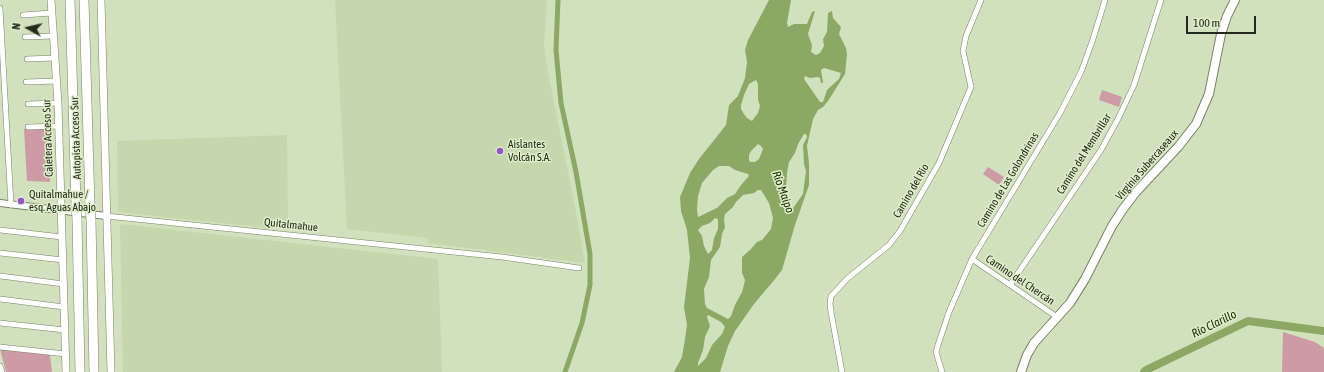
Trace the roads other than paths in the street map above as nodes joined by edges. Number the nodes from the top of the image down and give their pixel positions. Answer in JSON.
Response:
{"nodes":[{"id":1,"x":51,"y":0,"type":"edge"},
{"id":2,"x":70,"y":0,"type":"edge"},
{"id":3,"x":84,"y":0,"type":"edge"},
{"id":4,"x":101,"y":0,"type":"edge"},
{"id":5,"x":980,"y":0,"type":"edge"},
{"id":6,"x":1105,"y":0,"type":"edge"},
{"id":7,"x":1161,"y":0,"type":"edge"},
{"id":8,"x":1235,"y":0,"type":"edge"},
{"id":9,"x":0,"y":8,"type":"edge"},
{"id":10,"x":52,"y":13,"type":"junction"},
{"id":11,"x":23,"y":15,"type":"dead end"},
{"id":12,"x":1,"y":36,"type":"edge"},
{"id":13,"x":53,"y":36,"type":"junction"},
{"id":14,"x":25,"y":38,"type":"dead end"},
{"id":15,"x":55,"y":58,"type":"junction"},
{"id":16,"x":26,"y":59,"type":"dead end"},
{"id":17,"x":57,"y":81,"type":"junction"},
{"id":18,"x":26,"y":82,"type":"dead end"},
{"id":19,"x":2,"y":92,"type":"edge"},
{"id":20,"x":28,"y":104,"type":"dead end"},
{"id":21,"x":58,"y":104,"type":"junction"},
{"id":22,"x":59,"y":126,"type":"junction"},
{"id":23,"x":28,"y":127,"type":"dead end"},
{"id":24,"x":0,"y":203,"type":"edge"},
{"id":25,"x":11,"y":205,"type":"junction"},
{"id":26,"x":61,"y":210,"type":"junction"},
{"id":27,"x":106,"y":216,"type":"junction"},
{"id":28,"x":0,"y":230,"type":"edge"},
{"id":29,"x":62,"y":237,"type":"junction"},
{"id":30,"x":0,"y":253,"type":"edge"},
{"id":31,"x":972,"y":259,"type":"junction"},
{"id":32,"x":63,"y":260,"type":"junction"},
{"id":33,"x":579,"y":268,"type":"dead end"},
{"id":34,"x":0,"y":276,"type":"edge"},
{"id":35,"x":64,"y":284,"type":"junction"},
{"id":36,"x":1010,"y":285,"type":"junction"},
{"id":37,"x":0,"y":299,"type":"edge"},
{"id":38,"x":64,"y":307,"type":"junction"},
{"id":39,"x":1057,"y":317,"type":"junction"},
{"id":40,"x":0,"y":323,"type":"edge"},
{"id":41,"x":65,"y":330,"type":"junction"},
{"id":42,"x":0,"y":347,"type":"edge"},
{"id":43,"x":66,"y":354,"type":"junction"},
{"id":44,"x":0,"y":366,"type":"edge"},
{"id":45,"x":2,"y":372,"type":"edge"},
{"id":46,"x":66,"y":372,"type":"edge"},
{"id":47,"x":80,"y":372,"type":"edge"},
{"id":48,"x":94,"y":372,"type":"edge"},
{"id":49,"x":111,"y":372,"type":"edge"},
{"id":50,"x":842,"y":372,"type":"edge"},
{"id":51,"x":942,"y":372,"type":"edge"},
{"id":52,"x":1022,"y":372,"type":"edge"}],
"edges":[{"from":1,"to":10,"type":"main road","name":"Caletera Acceso Sur"},
{"from":2,"to":47,"type":"highway","name":"Autopista Acceso Sur","bridge":true},
{"from":3,"to":48,"type":"highway","name":"Autopista Acceso Sur","bridge":true},
{"from":4,"to":27,"type":"main road"},
{"from":5,"to":50,"type":"street","name":"Camino del Río"},
{"from":6,"to":31,"type":"street","name":"Camino de Las Golondrinas"},
{"from":7,"to":36,"type":"street","name":"Camino del Membrillar"},
{"from":8,"to":39,"type":"main road","name":"Virginia Subercaseaux"},
{"from":9,"to":12,"type":"street"},
{"from":10,"to":11,"type":"street"},
{"from":10,"to":13,"type":"main road","name":"Caletera Acceso Sur"},
{"from":12,"to":19,"type":"street"},
{"from":13,"to":14,"type":"street"},
{"from":13,"to":15,"type":"main road","name":"Caletera Acceso Sur"},
{"from":15,"to":16,"type":"street"},
{"from":15,"to":17,"type":"main road","name":"Caletera Acceso Sur"},
{"from":17,"to":18,"type":"street"},
{"from":17,"to":21,"type":"main road","name":"Caletera Acceso Sur"},
{"from":19,"to":25,"type":"street"},
{"from":20,"to":21,"type":"street"},
{"from":21,"to":22,"type":"main road","name":"Caletera Acceso Sur"},
{"from":22,"to":23,"type":"street"},
{"from":22,"to":26,"type":"main road","name":"Caletera Acceso Sur"},
{"from":24,"to":25,"type":"street","name":"Quitalmahue"},
{"from":25,"to":26,"type":"street","name":"Quitalmahue"},
{"from":26,"to":27,"type":"street","name":"Quitalmahue"},
{"from":26,"to":29,"type":"main road","name":"Caletera Acceso Sur"},
{"from":27,"to":33,"type":"street","name":"Quitalmahue"},
{"from":27,"to":49,"type":"main road"},
{"from":28,"to":29,"type":"street"},
{"from":29,"to":32,"type":"main road","name":"Caletera Acceso Sur"},
{"from":30,"to":32,"type":"street"},
{"from":31,"to":36,"type":"street","name":"Camino del Chercán"},
{"from":31,"to":51,"type":"street","name":"Camino de Las Golondrinas"},
{"from":32,"to":35,"type":"main road","name":"Caletera Acceso Sur"},
{"from":34,"to":35,"type":"street"},
{"from":35,"to":38,"type":"main road","name":"Caletera Acceso Sur"},
{"from":36,"to":39,"type":"street","name":"Camino del Chercán"},
{"from":37,"to":38,"type":"street"},
{"from":38,"to":41,"type":"main road","name":"Caletera Acceso Sur"},
{"from":39,"to":52,"type":"main road","name":"Virginia Subercaseaux"},
{"from":40,"to":41,"type":"street"},
{"from":41,"to":43,"type":"main road","name":"Caletera Acceso Sur"},
{"from":42,"to":43,"type":"street"},
{"from":43,"to":46,"type":"main road","name":"Caletera Acceso Sur"},
{"from":44,"to":45,"type":"street"}]}
